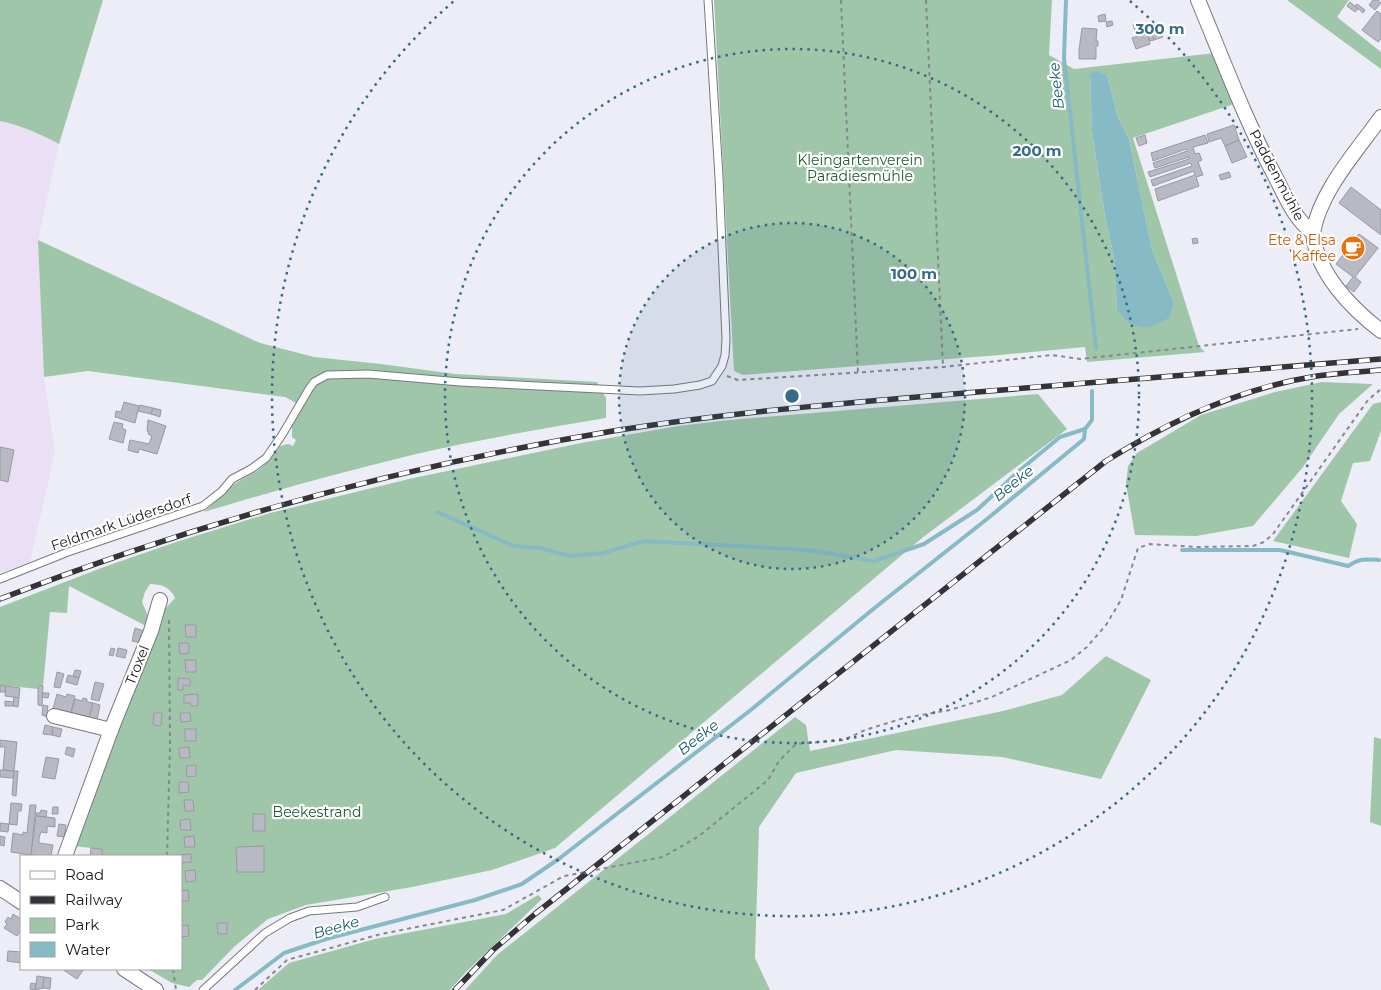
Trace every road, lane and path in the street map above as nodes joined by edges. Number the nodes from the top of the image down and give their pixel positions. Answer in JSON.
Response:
{"nodes":[{"id":1,"x":708,"y":0,"type":"edge"},
{"id":2,"x":841,"y":0,"type":"edge"},
{"id":3,"x":926,"y":0,"type":"edge"},
{"id":4,"x":1198,"y":0,"type":"edge"},
{"id":5,"x":1381,"y":117,"type":"edge"},
{"id":6,"x":1313,"y":233,"type":"junction"},
{"id":7,"x":1376,"y":327,"type":"edge"},
{"id":8,"x":943,"y":367,"type":"junction"},
{"id":9,"x":858,"y":372,"type":"junction"},
{"id":10,"x":718,"y":374,"type":"junction"},
{"id":11,"x":1381,"y":389,"type":"edge"},
{"id":12,"x":0,"y":579,"type":"edge"},
{"id":13,"x":160,"y":600,"type":"joint"},
{"id":14,"x":54,"y":716,"type":"dead end"},
{"id":15,"x":111,"y":730,"type":"junction"},
{"id":16,"x":64,"y":855,"type":"edge"},
{"id":17,"x":167,"y":855,"type":"edge"},
{"id":18,"x":1,"y":891,"type":"edge"},
{"id":19,"x":385,"y":897,"type":"dead end"},
{"id":20,"x":20,"y":901,"type":"edge"},
{"id":21,"x":126,"y":970,"type":"edge"},
{"id":22,"x":173,"y":970,"type":"edge"},
{"id":23,"x":156,"y":990,"type":"edge"},
{"id":24,"x":176,"y":990,"type":"edge"},
{"id":25,"x":203,"y":990,"type":"edge"},
{"id":26,"x":255,"y":990,"type":"edge"}],
"edges":[{"from":1,"to":10,"type":"lane"},
{"from":2,"to":9,"type":"path"},
{"from":3,"to":8,"type":"path"},
{"from":4,"to":6,"type":"street","name":"Paddenmühle"},
{"from":5,"to":6,"type":"street"},
{"from":6,"to":7,"type":"street","name":"Paddenmühle"},
{"from":7,"to":8,"type":"path"},
{"from":8,"to":9,"type":"path"},
{"from":9,"to":10,"type":"path"},
{"from":10,"to":12,"type":"lane","name":"Feldmark Lüdersdorf"},
{"from":11,"to":26,"type":"path"},
{"from":13,"to":15,"type":"street","name":"Troxel"},
{"from":13,"to":17,"type":"path"},
{"from":14,"to":15,"type":"street"},
{"from":15,"to":16,"type":"street","name":"Troxel"},
{"from":18,"to":20,"type":"street"},
{"from":19,"to":25,"type":"lane"},
{"from":21,"to":23,"type":"street"},
{"from":22,"to":24,"type":"path"}]}
